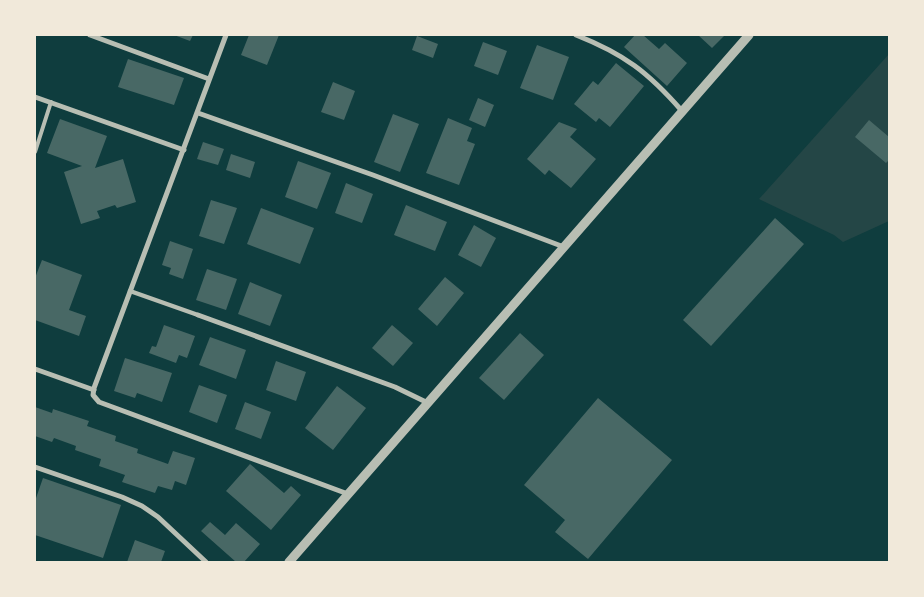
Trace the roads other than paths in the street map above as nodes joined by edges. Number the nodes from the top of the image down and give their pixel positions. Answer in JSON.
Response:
{"nodes":[{"id":1,"x":90,"y":35,"type":"edge"},
{"id":2,"x":226,"y":35,"type":"edge"},
{"id":3,"x":576,"y":35,"type":"edge"},
{"id":4,"x":748,"y":35,"type":"edge"},
{"id":5,"x":209,"y":79,"type":"junction"},
{"id":6,"x":35,"y":97,"type":"edge"},
{"id":7,"x":51,"y":102,"type":"junction"},
{"id":8,"x":682,"y":111,"type":"junction"},
{"id":9,"x":198,"y":113,"type":"junction"},
{"id":10,"x":184,"y":150,"type":"junction"},
{"id":11,"x":35,"y":152,"type":"edge"},
{"id":12,"x":564,"y":247,"type":"junction"},
{"id":13,"x":130,"y":292,"type":"junction"},
{"id":14,"x":198,"y":315,"type":"joint"},
{"id":15,"x":35,"y":369,"type":"edge"},
{"id":16,"x":94,"y":390,"type":"junction"},
{"id":17,"x":428,"y":403,"type":"junction"},
{"id":18,"x":35,"y":467,"type":"edge"},
{"id":19,"x":348,"y":494,"type":"junction"},
{"id":20,"x":206,"y":562,"type":"edge"},
{"id":21,"x":289,"y":562,"type":"edge"}],
"edges":[{"from":1,"to":5,"type":"street"},
{"from":2,"to":5,"type":"street"},
{"from":3,"to":8,"type":"street"},
{"from":4,"to":8,"type":"street"},
{"from":5,"to":9,"type":"street"},
{"from":6,"to":7,"type":"street"},
{"from":7,"to":10,"type":"street"},
{"from":7,"to":11,"type":"lane"},
{"from":8,"to":12,"type":"street"},
{"from":9,"to":10,"type":"street"},
{"from":9,"to":12,"type":"street"},
{"from":10,"to":13,"type":"street"},
{"from":12,"to":17,"type":"street"},
{"from":13,"to":14,"type":"street"},
{"from":13,"to":16,"type":"street"},
{"from":14,"to":17,"type":"street"},
{"from":15,"to":16,"type":"street"},
{"from":16,"to":19,"type":"street"},
{"from":17,"to":19,"type":"street"},
{"from":18,"to":20,"type":"street"},
{"from":19,"to":21,"type":"street"}]}
